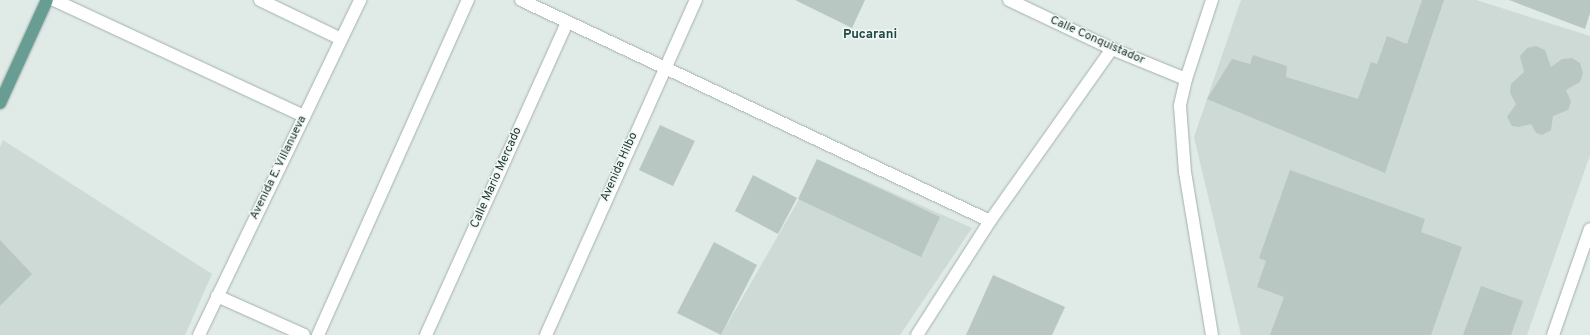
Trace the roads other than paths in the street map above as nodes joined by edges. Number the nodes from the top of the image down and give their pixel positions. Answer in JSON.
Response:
{"nodes":[{"id":1,"x":47,"y":0,"type":"edge"},
{"id":2,"x":54,"y":0,"type":"edge"},
{"id":3,"x":260,"y":0,"type":"edge"},
{"id":4,"x":360,"y":0,"type":"edge"},
{"id":5,"x":468,"y":0,"type":"edge"},
{"id":6,"x":521,"y":0,"type":"edge"},
{"id":7,"x":696,"y":0,"type":"edge"},
{"id":8,"x":1009,"y":0,"type":"edge"},
{"id":9,"x":1212,"y":0,"type":"edge"},
{"id":10,"x":567,"y":22,"type":"junction"},
{"id":11,"x":341,"y":39,"type":"junction"},
{"id":12,"x":1112,"y":50,"type":"junction"},
{"id":13,"x":664,"y":67,"type":"junction"},
{"id":14,"x":1186,"y":79,"type":"junction"},
{"id":15,"x":0,"y":103,"type":"edge"},
{"id":16,"x":304,"y":116,"type":"junction"},
{"id":17,"x":990,"y":221,"type":"junction"},
{"id":18,"x":1590,"y":229,"type":"edge"},
{"id":19,"x":1586,"y":254,"type":"edge"},
{"id":20,"x":218,"y":296,"type":"junction"},
{"id":21,"x":199,"y":335,"type":"edge"},
{"id":22,"x":304,"y":335,"type":"edge"},
{"id":23,"x":318,"y":335,"type":"edge"},
{"id":24,"x":426,"y":335,"type":"edge"},
{"id":25,"x":546,"y":335,"type":"edge"},
{"id":26,"x":918,"y":335,"type":"edge"},
{"id":27,"x":1212,"y":335,"type":"edge"},
{"id":28,"x":1553,"y":335,"type":"edge"}],
"edges":[{"from":1,"to":15,"type":"main road"},
{"from":2,"to":16,"type":"street"},
{"from":3,"to":11,"type":"street"},
{"from":4,"to":11,"type":"street","name":"Avenida E. Villanueva"},
{"from":5,"to":23,"type":"street"},
{"from":6,"to":10,"type":"street"},
{"from":7,"to":13,"type":"street","name":"Avenida Hilbo"},
{"from":8,"to":12,"type":"street","name":"Calle Conquistador"},
{"from":9,"to":14,"type":"street"},
{"from":10,"to":13,"type":"street"},
{"from":10,"to":24,"type":"street","name":"Calle Mario Mercado"},
{"from":11,"to":16,"type":"street","name":"Avenida E. Villanueva"},
{"from":12,"to":14,"type":"street","name":"Calle Conquistador"},
{"from":12,"to":17,"type":"street"},
{"from":13,"to":17,"type":"street"},
{"from":13,"to":25,"type":"street","name":"Avenida Hilbo"},
{"from":14,"to":27,"type":"street"},
{"from":16,"to":20,"type":"street","name":"Avenida E. Villanueva"},
{"from":17,"to":26,"type":"street"},
{"from":18,"to":19,"type":"street"},
{"from":19,"to":28,"type":"street"},
{"from":20,"to":21,"type":"street","name":"Avenida E. Villanueva"},
{"from":20,"to":22,"type":"street"}]}
